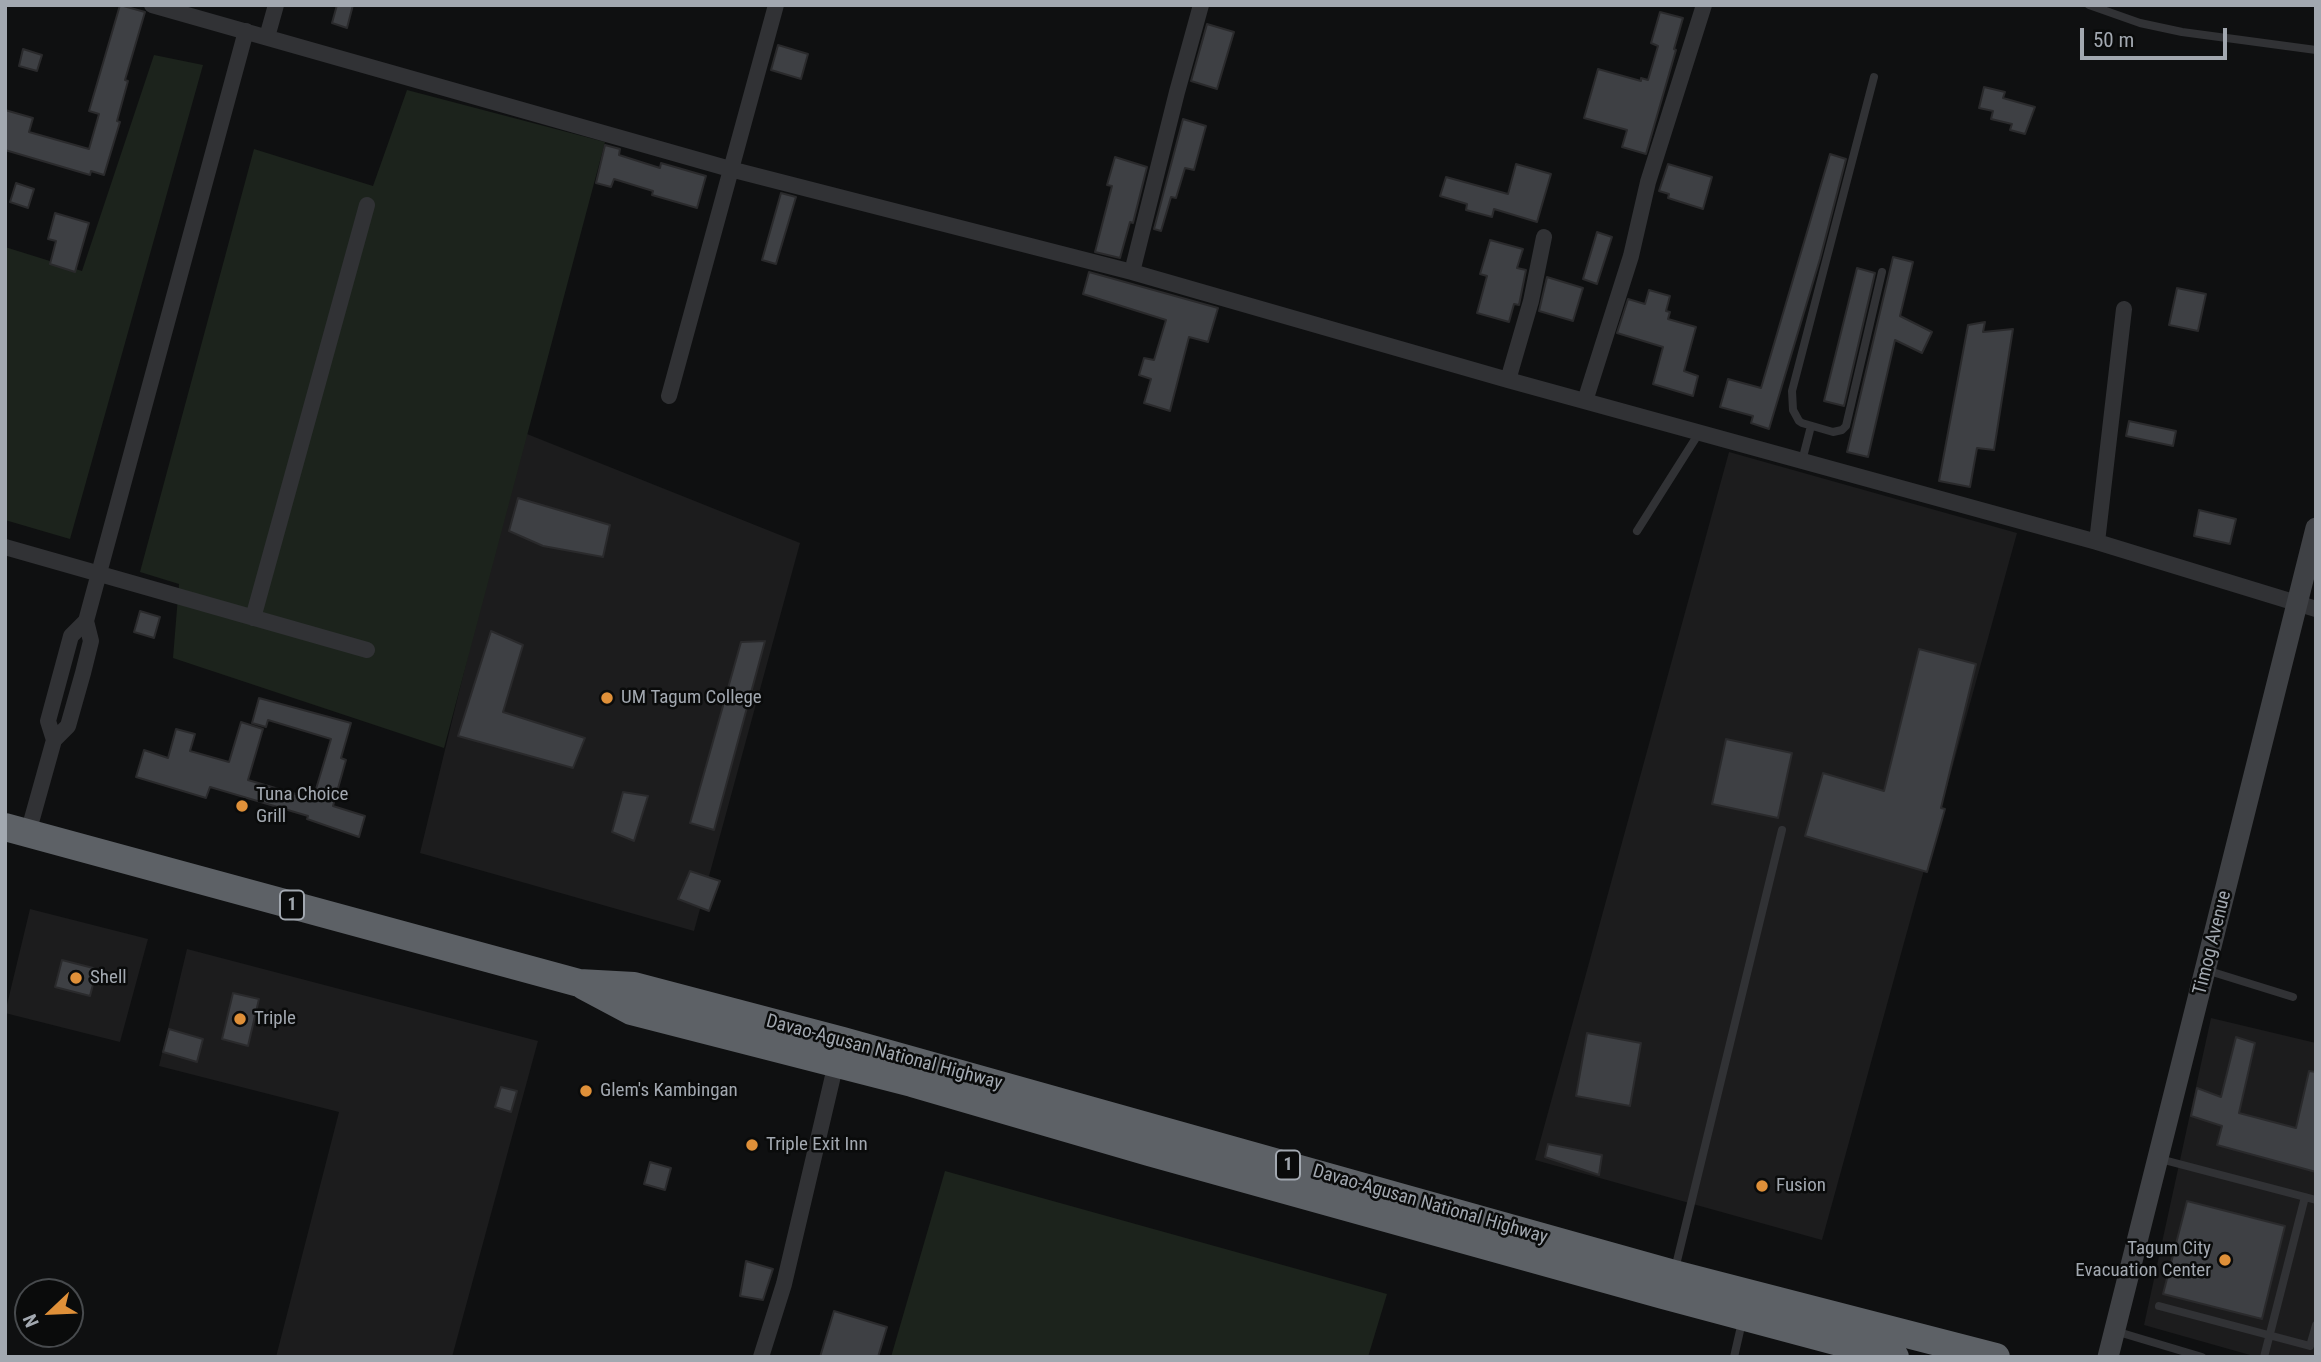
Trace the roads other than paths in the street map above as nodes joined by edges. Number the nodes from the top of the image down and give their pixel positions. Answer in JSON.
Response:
{"nodes":[{"id":1,"x":152,"y":5,"type":"edge"},
{"id":2,"x":276,"y":5,"type":"edge"},
{"id":3,"x":776,"y":5,"type":"edge"},
{"id":4,"x":1201,"y":5,"type":"edge"},
{"id":5,"x":1703,"y":5,"type":"edge"},
{"id":6,"x":2089,"y":5,"type":"edge"},
{"id":7,"x":246,"y":31,"type":"junction"},
{"id":8,"x":267,"y":37,"type":"junction"},
{"id":9,"x":2316,"y":50,"type":"edge"},
{"id":10,"x":1874,"y":77,"type":"dead end"},
{"id":11,"x":730,"y":169,"type":"junction"},
{"id":12,"x":367,"y":205,"type":"dead end"},
{"id":13,"x":1544,"y":237,"type":"dead end"},
{"id":14,"x":1132,"y":272,"type":"junction"},
{"id":15,"x":1882,"y":272,"type":"dead end"},
{"id":16,"x":2124,"y":309,"type":"dead end"},
{"id":17,"x":1508,"y":380,"type":"junction"},
{"id":18,"x":669,"y":396,"type":"dead end"},
{"id":19,"x":1585,"y":401,"type":"junction"},
{"id":20,"x":1811,"y":426,"type":"junction"},
{"id":21,"x":1699,"y":432,"type":"junction"},
{"id":22,"x":1802,"y":461,"type":"junction"},
{"id":23,"x":2316,"y":528,"type":"edge"},
{"id":24,"x":1637,"y":531,"type":"dead end"},
{"id":25,"x":2097,"y":542,"type":"junction"},
{"id":26,"x":5,"y":548,"type":"edge"},
{"id":27,"x":99,"y":574,"type":"junction"},
{"id":28,"x":2306,"y":607,"type":"edge"},
{"id":29,"x":253,"y":618,"type":"junction"},
{"id":30,"x":86,"y":621,"type":"junction"},
{"id":31,"x":367,"y":650,"type":"dead end"},
{"id":32,"x":63,"y":667,"type":"junction"},
{"id":33,"x":83,"y":673,"type":"junction"},
{"id":34,"x":54,"y":740,"type":"junction"},
{"id":35,"x":17,"y":830,"type":"edge"},
{"id":36,"x":1782,"y":830,"type":"dead end"},
{"id":37,"x":2206,"y":970,"type":"junction"},
{"id":38,"x":579,"y":983,"type":"junction"},
{"id":39,"x":2293,"y":997,"type":"dead end"},
{"id":40,"x":836,"y":1063,"type":"junction"},
{"id":41,"x":916,"y":1073,"type":"junction"},
{"id":42,"x":2159,"y":1158,"type":"junction"},
{"id":43,"x":2305,"y":1197,"type":"junction"},
{"id":44,"x":2316,"y":1200,"type":"edge"},
{"id":45,"x":1674,"y":1274,"type":"junction"},
{"id":46,"x":1746,"y":1305,"type":"junction"},
{"id":47,"x":2160,"y":1306,"type":"dead end"},
{"id":48,"x":2316,"y":1325,"type":"edge"},
{"id":49,"x":2115,"y":1331,"type":"junction"},
{"id":50,"x":2270,"y":1335,"type":"junction"},
{"id":51,"x":761,"y":1357,"type":"edge"},
{"id":52,"x":1734,"y":1357,"type":"edge"},
{"id":53,"x":1895,"y":1357,"type":"edge"},
{"id":54,"x":1996,"y":1357,"type":"edge"},
{"id":55,"x":2108,"y":1357,"type":"edge"},
{"id":56,"x":2202,"y":1357,"type":"edge"},
{"id":57,"x":2264,"y":1357,"type":"edge"}],
"edges":[{"from":1,"to":7,"type":"street"},
{"from":2,"to":8,"type":"street"},
{"from":3,"to":11,"type":"street"},
{"from":4,"to":14,"type":"street"},
{"from":5,"to":19,"type":"street"},
{"from":6,"to":9,"type":"lane"},
{"from":7,"to":8,"type":"street"},
{"from":7,"to":27,"type":"street"},
{"from":8,"to":11,"type":"street"},
{"from":10,"to":20,"type":"lane"},
{"from":11,"to":14,"type":"street"},
{"from":11,"to":18,"type":"street"},
{"from":12,"to":29,"type":"street"},
{"from":13,"to":17,"type":"street"},
{"from":14,"to":17,"type":"street"},
{"from":15,"to":20,"type":"lane"},
{"from":16,"to":25,"type":"street"},
{"from":17,"to":19,"type":"street"},
{"from":19,"to":21,"type":"street"},
{"from":20,"to":22,"type":"lane"},
{"from":21,"to":22,"type":"street"},
{"from":21,"to":24,"type":"lane"},
{"from":22,"to":25,"type":"street"},
{"from":23,"to":28,"type":"main road","name":"Timog Avenue"},
{"from":25,"to":28,"type":"street"},
{"from":26,"to":27,"type":"street"},
{"from":27,"to":29,"type":"street"},
{"from":27,"to":30,"type":"street"},
{"from":28,"to":37,"type":"main road","name":"Timog Avenue"},
{"from":29,"to":31,"type":"street"},
{"from":30,"to":32,"type":"street"},
{"from":30,"to":33,"type":"street"},
{"from":32,"to":33,"type":"street"},
{"from":32,"to":34,"type":"street"},
{"from":33,"to":34,"type":"street"},
{"from":34,"to":35,"type":"street"},
{"from":35,"to":38,"type":"highway","name":"Davao-Agusan National Highway","number":"1"},
{"from":36,"to":45,"type":"lane"},
{"from":37,"to":39,"type":"lane"},
{"from":37,"to":42,"type":"main road","name":"Timog Avenue"},
{"from":38,"to":40,"type":"highway","name":"Davao-Agusan National Highway","number":"1"},
{"from":38,"to":41,"type":"highway","name":"Davao-Agusan National Highway","number":"1"},
{"from":40,"to":41,"type":"highway","name":"Davao-Agusan National Highway","number":"1"},
{"from":40,"to":51,"type":"street"},
{"from":41,"to":45,"type":"highway","name":"Davao-Agusan National Highway","number":"1"},
{"from":41,"to":46,"type":"highway","name":"Davao-Agusan National Highway","number":"1"},
{"from":42,"to":43,"type":"lane"},
{"from":42,"to":49,"type":"main road","name":"Timog Avenue"},
{"from":43,"to":44,"type":"lane"},
{"from":43,"to":50,"type":"lane"},
{"from":45,"to":46,"type":"highway","name":"Davao-Agusan National Highway","number":"1"},
{"from":46,"to":52,"type":"lane"},
{"from":46,"to":53,"type":"highway","name":"Davao-Agusan National Highway","number":"1"},
{"from":46,"to":54,"type":"highway","name":"Davao-Agusan National Highway","number":"1"},
{"from":47,"to":50,"type":"lane"},
{"from":48,"to":50,"type":"lane"},
{"from":49,"to":55,"type":"main road","name":"Timog Avenue"},
{"from":49,"to":56,"type":"lane"},
{"from":50,"to":57,"type":"lane"}]}
